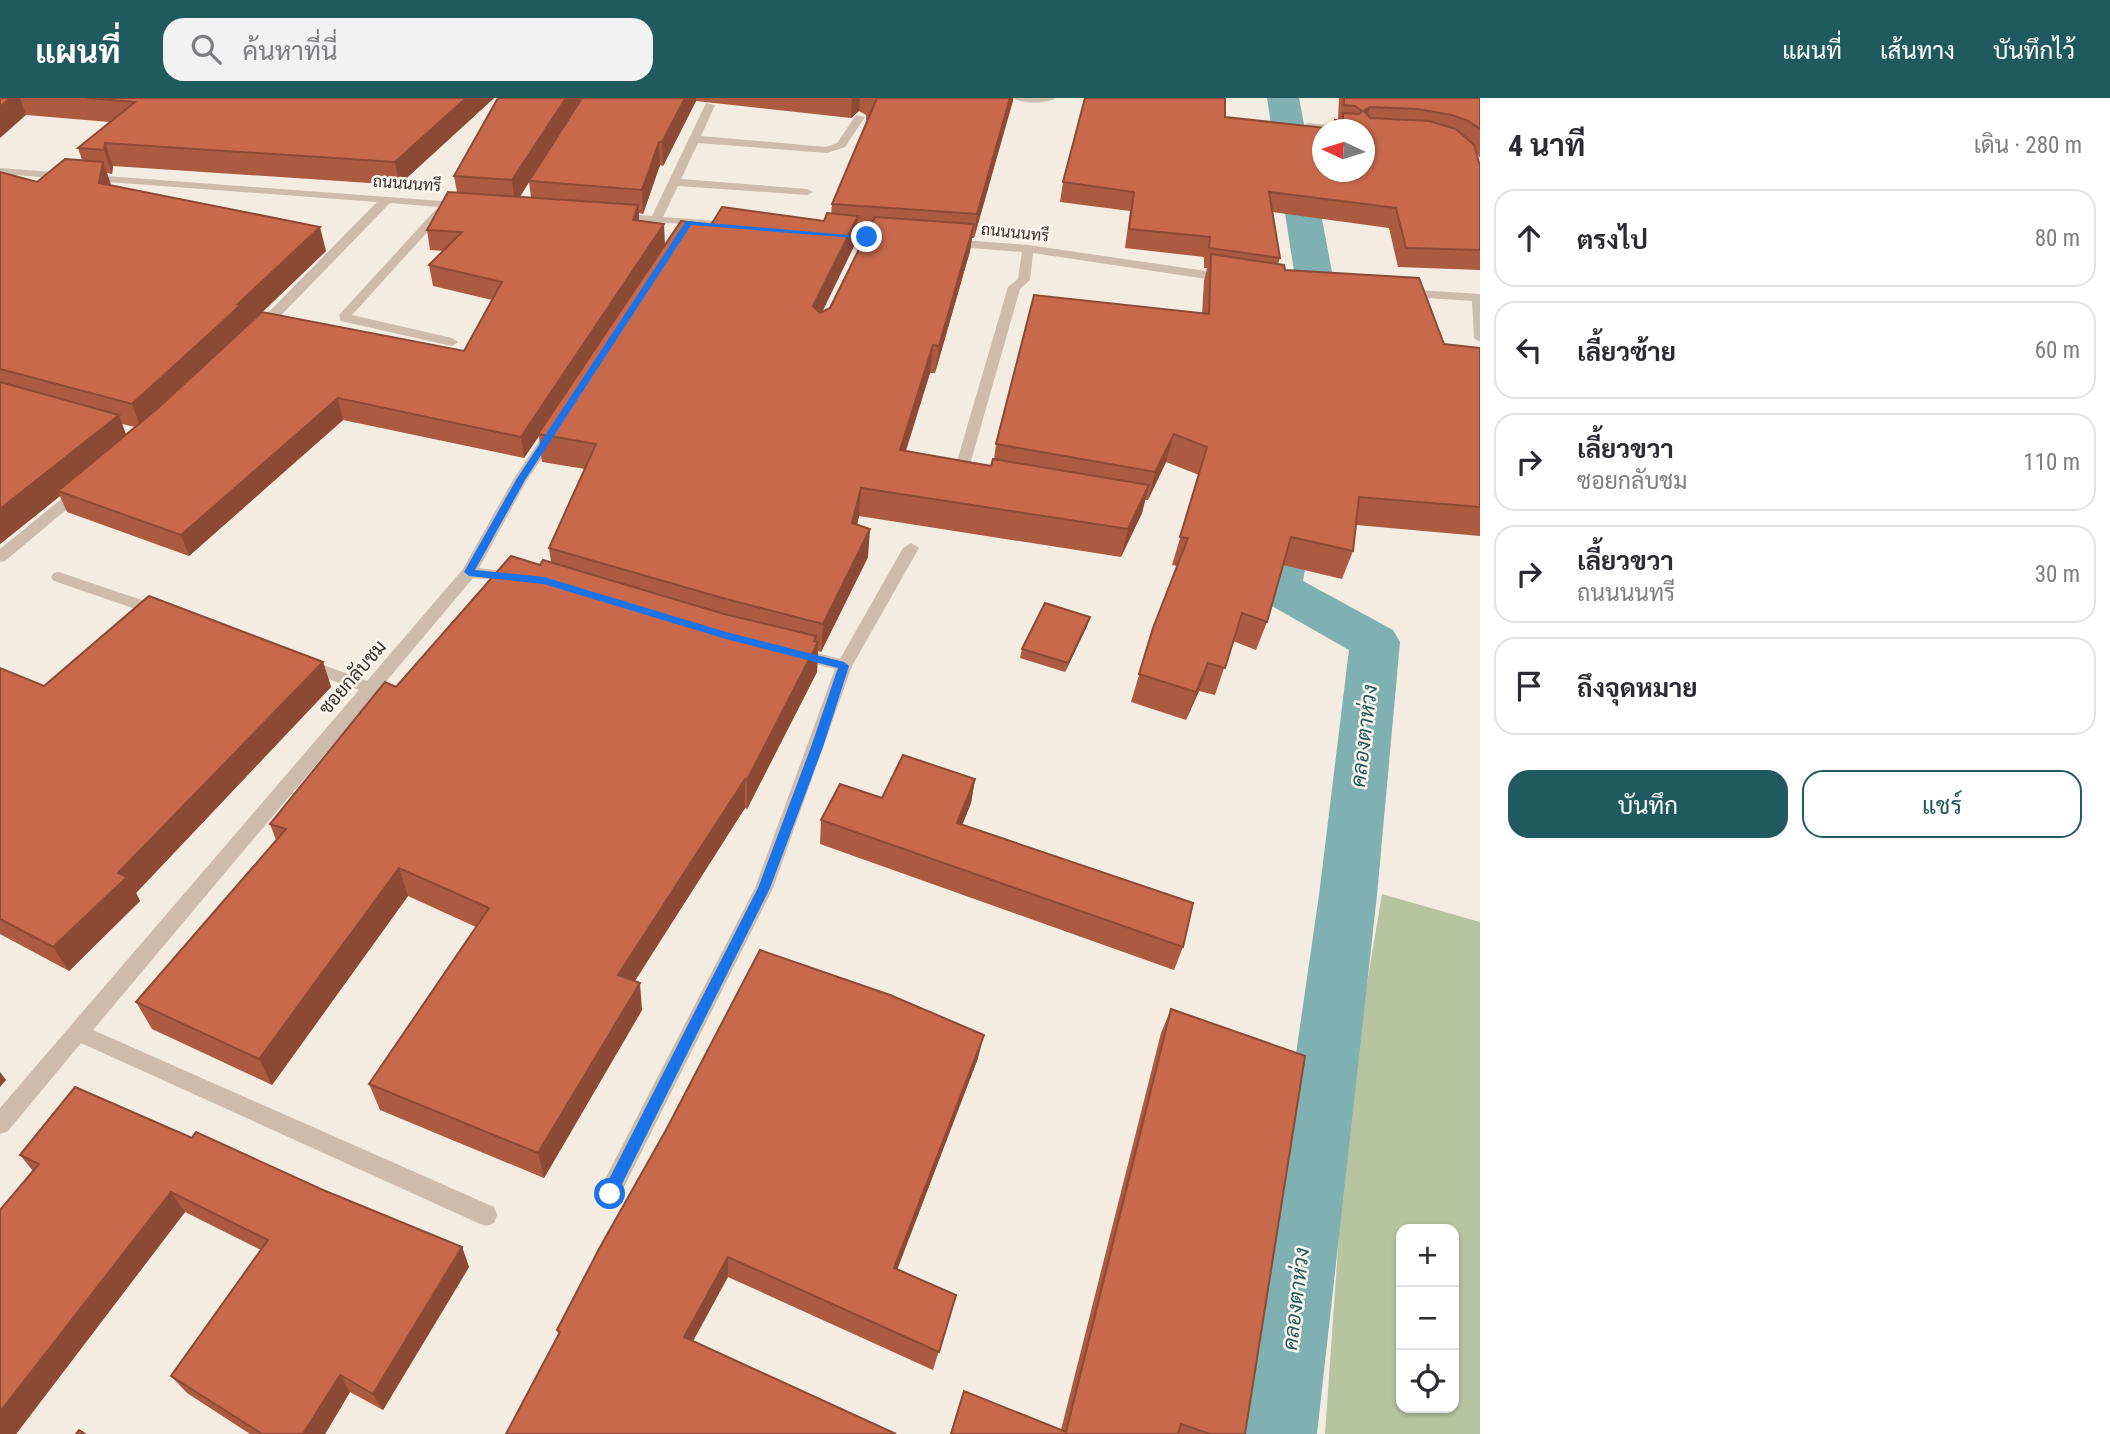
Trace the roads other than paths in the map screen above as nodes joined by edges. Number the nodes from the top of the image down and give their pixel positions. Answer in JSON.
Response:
{"nodes":[{"id":1,"x":1018,"y":98,"type":"edge"},
{"id":2,"x":1051,"y":98,"type":"edge"},
{"id":3,"x":710,"y":105,"type":"dead end"},
{"id":4,"x":860,"y":117,"type":"dead end"},
{"id":5,"x":1308,"y":126,"type":"edge"},
{"id":6,"x":1312,"y":126,"type":"edge"},
{"id":7,"x":693,"y":139,"type":"junction"},
{"id":8,"x":0,"y":171,"type":"edge"},
{"id":9,"x":674,"y":182,"type":"junction"},
{"id":10,"x":807,"y":192,"type":"dead end"},
{"id":11,"x":387,"y":199,"type":"junction"},
{"id":12,"x":447,"y":204,"type":"junction"},
{"id":13,"x":471,"y":206,"type":"edge"},
{"id":14,"x":602,"y":216,"type":"edge"},
{"id":15,"x":656,"y":220,"type":"junction"},
{"id":16,"x":744,"y":227,"type":"edge"},
{"id":17,"x":934,"y":242,"type":"edge"},
{"id":18,"x":1028,"y":249,"type":"junction"},
{"id":19,"x":1242,"y":280,"type":"edge"},
{"id":20,"x":1388,"y":292,"type":"edge"},
{"id":21,"x":1479,"y":298,"type":"edge"},
{"id":22,"x":1480,"y":338,"type":"edge"},
{"id":23,"x":452,"y":342,"type":"dead end"},
{"id":24,"x":245,"y":344,"type":"edge"},
{"id":25,"x":562,"y":415,"type":"edge"},
{"id":26,"x":93,"y":480,"type":"edge"},
{"id":27,"x":985,"y":480,"type":"edge"},
{"id":28,"x":911,"y":548,"type":"dead end"},
{"id":29,"x":0,"y":557,"type":"edge"},
{"id":30,"x":469,"y":572,"type":"junction"},
{"id":31,"x":59,"y":577,"type":"dead end"},
{"id":32,"x":531,"y":579,"type":"edge"},
{"id":33,"x":176,"y":618,"type":"edge"},
{"id":34,"x":778,"y":649,"type":"edge"},
{"id":35,"x":292,"y":660,"type":"edge"},
{"id":36,"x":844,"y":666,"type":"junction"},
{"id":37,"x":370,"y":688,"type":"junction"},
{"id":38,"x":79,"y":1033,"type":"junction"},
{"id":39,"x":0,"y":1124,"type":"edge"},
{"id":40,"x":610,"y":1194,"type":"dead end"},
{"id":41,"x":486,"y":1214,"type":"dead end"}],
"edges":[{"from":1,"to":2,"type":"street"},
{"from":3,"to":7,"type":"street"},
{"from":4,"to":7,"type":"street"},
{"from":5,"to":6,"type":"street"},
{"from":7,"to":9,"type":"street"},
{"from":8,"to":11,"type":"street","name":"ถนนนนทรี"},
{"from":9,"to":10,"type":"street"},
{"from":9,"to":15,"type":"street"},
{"from":11,"to":12,"type":"street","name":"ถนนนนทรี"},
{"from":11,"to":24,"type":"street"},
{"from":12,"to":13,"type":"street","name":"ถนนนนทรี"},
{"from":12,"to":23,"type":"street"},
{"from":14,"to":15,"type":"street"},
{"from":15,"to":16,"type":"street"},
{"from":17,"to":18,"type":"street","name":"ถนนนนทรี"},
{"from":18,"to":19,"type":"street","name":"ถนนนนทรี"},
{"from":18,"to":27,"type":"street"},
{"from":20,"to":21,"type":"street"},
{"from":21,"to":22,"type":"street"},
{"from":25,"to":30,"type":"street","name":"ซอยกลับชม"},
{"from":26,"to":29,"type":"street"},
{"from":28,"to":36,"type":"street"},
{"from":30,"to":32,"type":"street"},
{"from":30,"to":37,"type":"street","name":"ซอยกลับชม"},
{"from":31,"to":33,"type":"street"},
{"from":34,"to":36,"type":"street"},
{"from":35,"to":37,"type":"street"},
{"from":36,"to":40,"type":"street"},
{"from":37,"to":38,"type":"street","name":"ซอยกลับชม"},
{"from":38,"to":39,"type":"street","name":"ซอยกลับชม"},
{"from":38,"to":41,"type":"street"}]}
